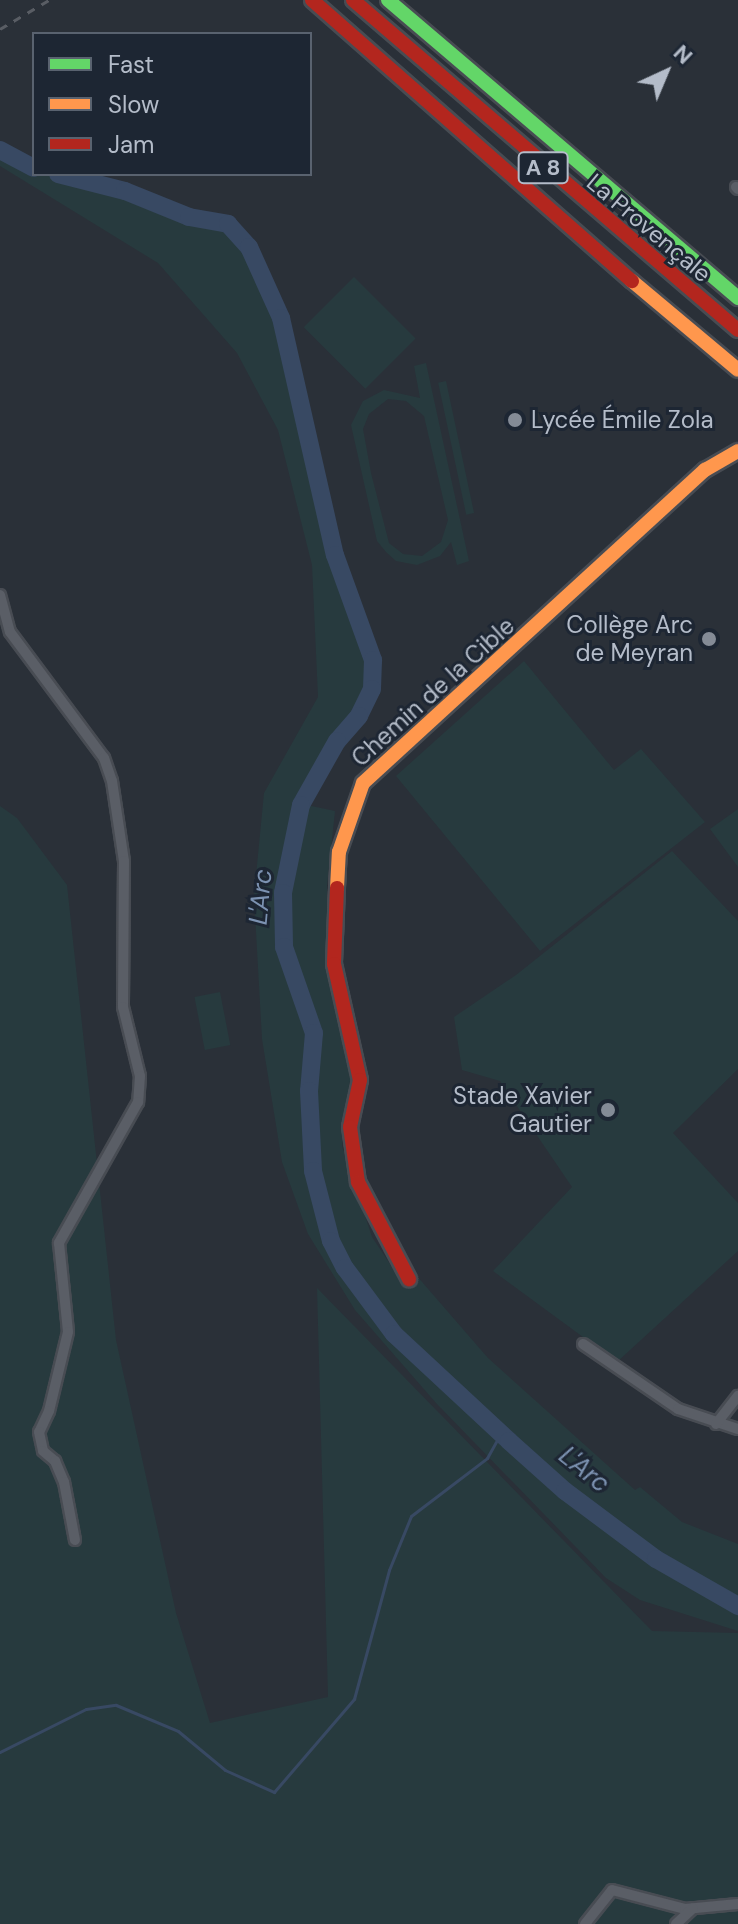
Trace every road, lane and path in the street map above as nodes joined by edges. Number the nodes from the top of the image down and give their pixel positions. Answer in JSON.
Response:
{"nodes":[{"id":1,"x":312,"y":0,"type":"edge"},
{"id":2,"x":353,"y":0,"type":"edge"},
{"id":3,"x":388,"y":0,"type":"edge"},
{"id":4,"x":738,"y":298,"type":"edge"},
{"id":5,"x":738,"y":330,"type":"edge"},
{"id":6,"x":738,"y":370,"type":"edge"},
{"id":7,"x":738,"y":451,"type":"edge"},
{"id":8,"x":0,"y":595,"type":"edge"},
{"id":9,"x":409,"y":1279,"type":"dead end"},
{"id":10,"x":583,"y":1344,"type":"dead end"},
{"id":11,"x":738,"y":1396,"type":"edge"},
{"id":12,"x":716,"y":1424,"type":"junction"},
{"id":13,"x":738,"y":1429,"type":"edge"},
{"id":14,"x":75,"y":1540,"type":"dead end"},
{"id":15,"x":738,"y":1904,"type":"edge"},
{"id":16,"x":693,"y":1908,"type":"junction"},
{"id":17,"x":585,"y":1924,"type":"edge"},
{"id":18,"x":676,"y":1924,"type":"edge"}],
"edges":[{"from":1,"to":6,"type":"main road"},
{"from":2,"to":5,"type":"main road","name":"La Provençale","number":"A 8"},
{"from":3,"to":4,"type":"main road","name":"La Provençale","number":"A 8"},
{"from":7,"to":9,"type":"main road","name":"Chemin de la Cible"},
{"from":8,"to":14,"type":"street"},
{"from":10,"to":12,"type":"street"},
{"from":11,"to":12,"type":"street"},
{"from":12,"to":13,"type":"street"},
{"from":15,"to":16,"type":"street"},
{"from":16,"to":17,"type":"street"},
{"from":16,"to":18,"type":"street"}]}
